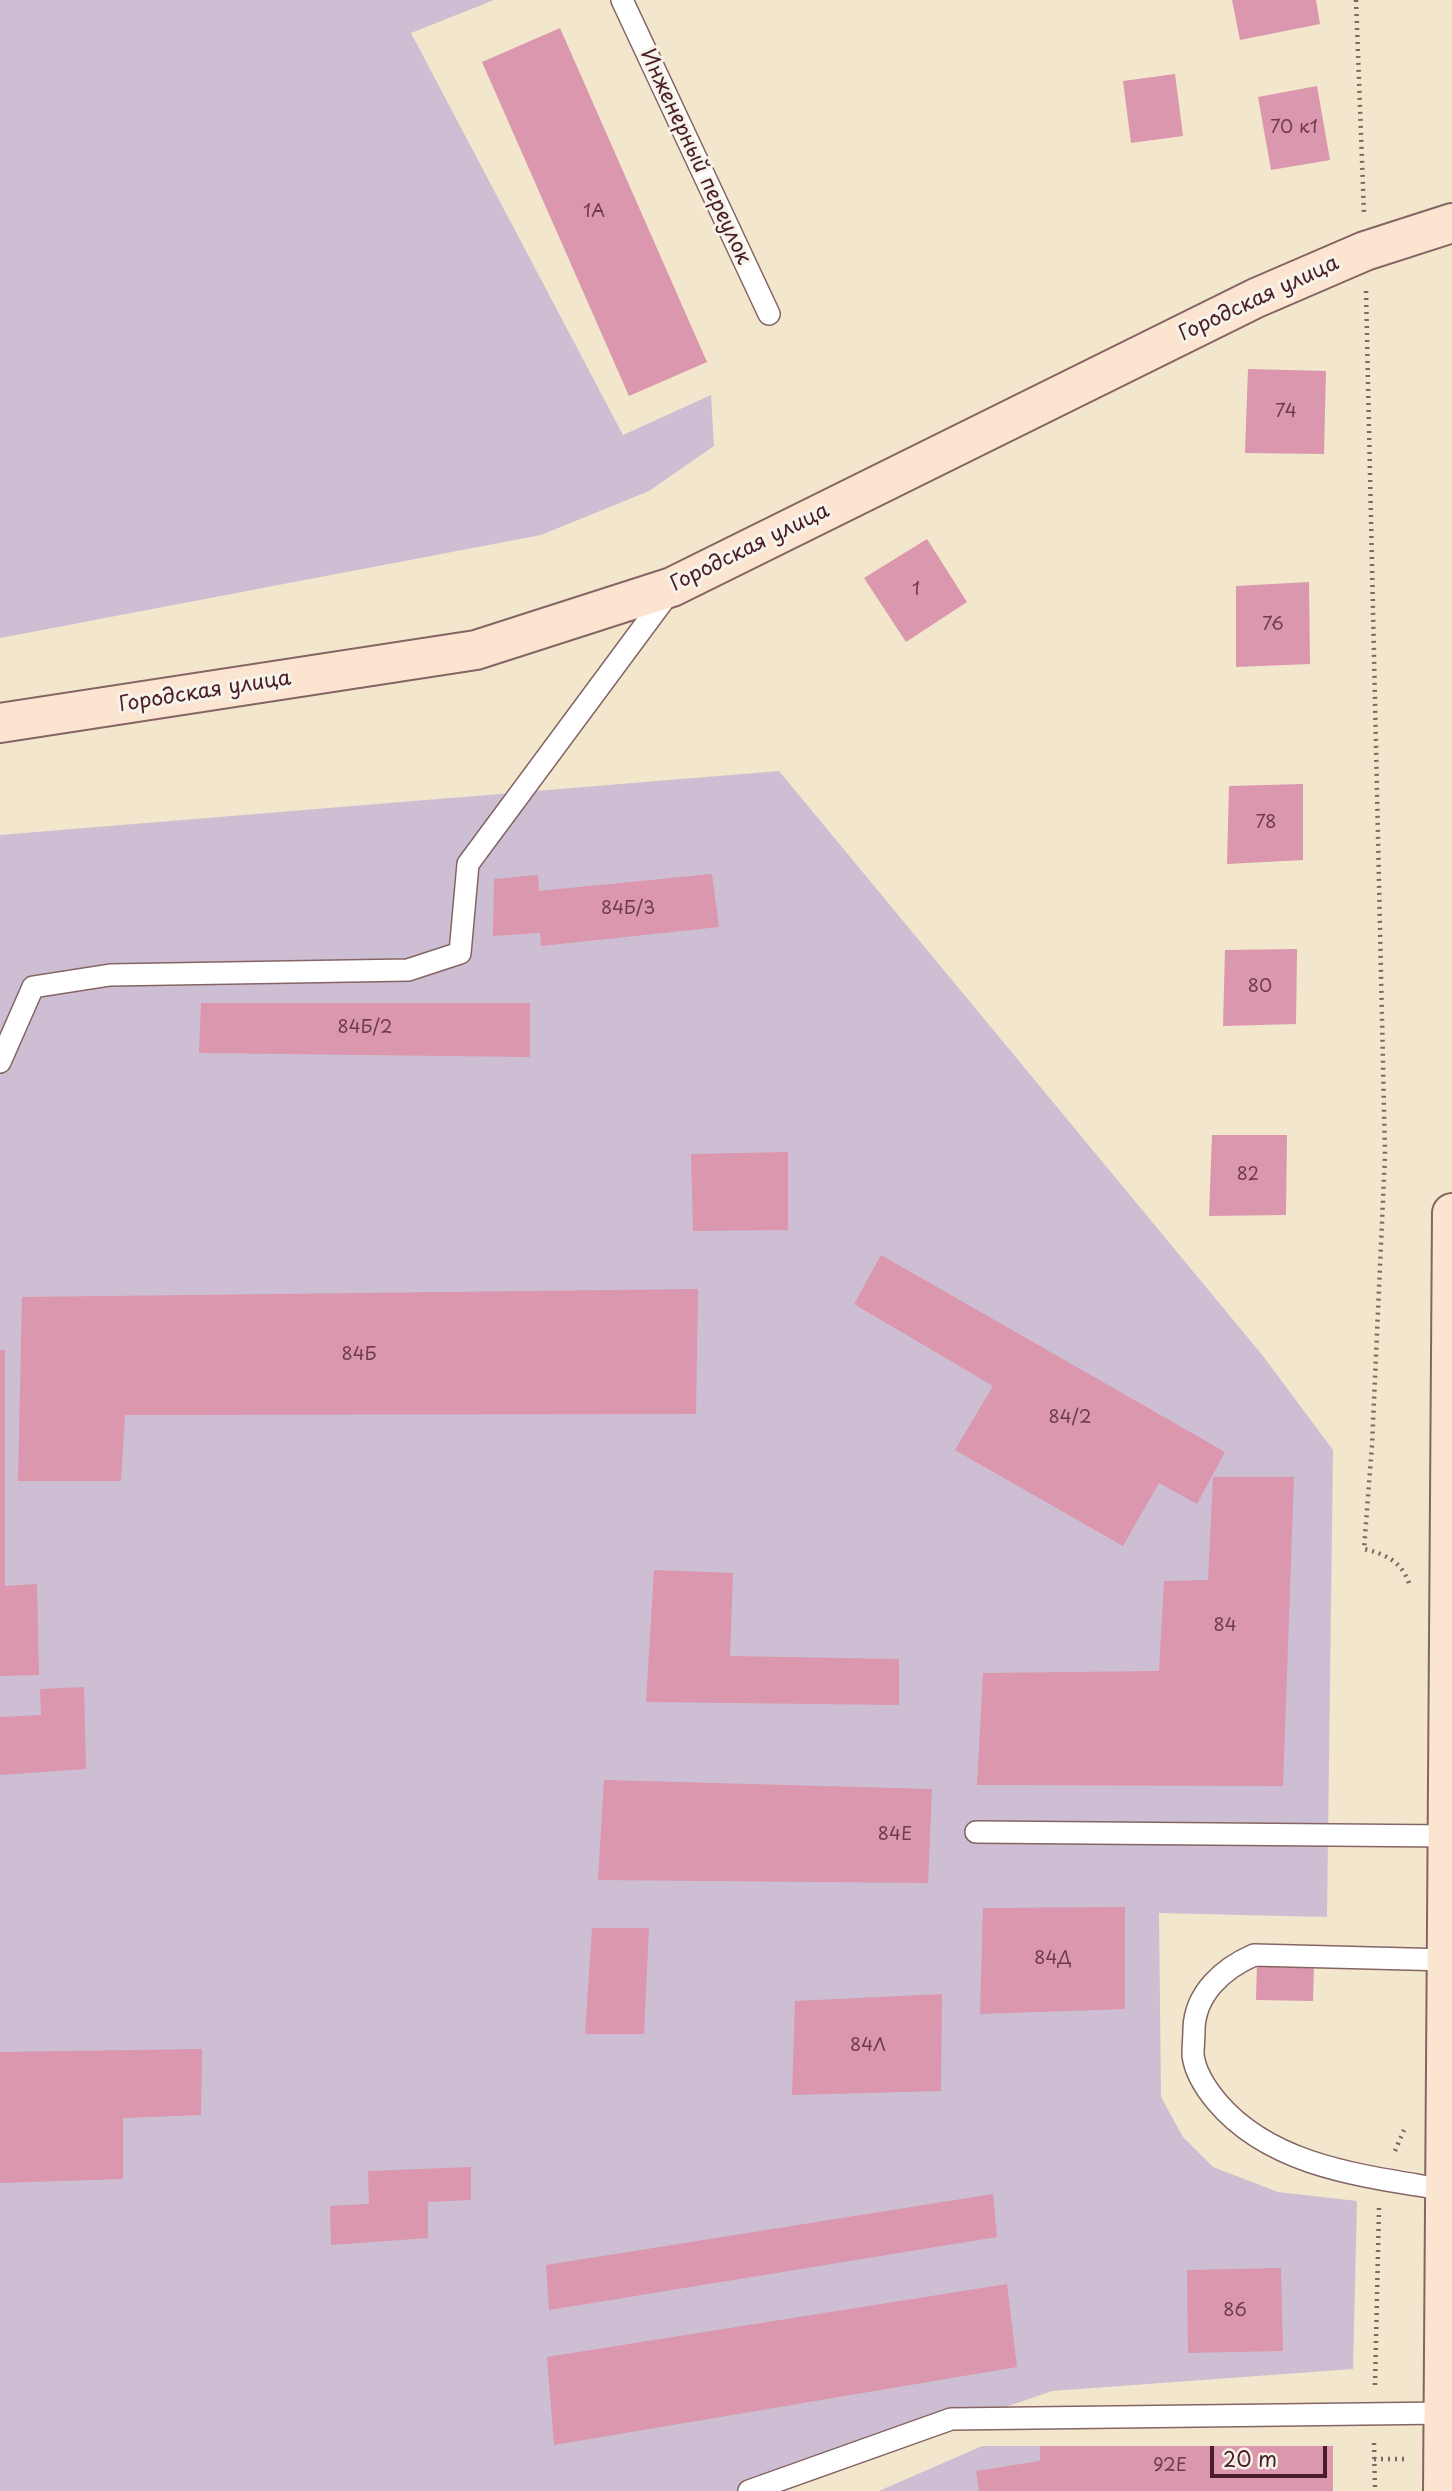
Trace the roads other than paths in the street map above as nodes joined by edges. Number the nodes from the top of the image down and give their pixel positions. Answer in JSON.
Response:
{"nodes":[{"id":1,"x":622,"y":0,"type":"edge"},
{"id":2,"x":1452,"y":223,"type":"edge"},
{"id":3,"x":769,"y":314,"type":"dead end"},
{"id":4,"x":672,"y":587,"type":"junction"},
{"id":5,"x":0,"y":723,"type":"edge"},
{"id":6,"x":0,"y":1062,"type":"edge"},
{"id":7,"x":1452,"y":1213,"type":"edge"},
{"id":8,"x":976,"y":1832,"type":"dead end"},
{"id":9,"x":1449,"y":1836,"type":"junction"},
{"id":10,"x":1448,"y":1960,"type":"junction"},
{"id":11,"x":1447,"y":2189,"type":"junction"},
{"id":12,"x":1445,"y":2413,"type":"junction"},
{"id":13,"x":749,"y":2491,"type":"edge"},
{"id":14,"x":1443,"y":2491,"type":"edge"}],
"edges":[{"from":1,"to":3,"type":"lane","name":"Инженерный переулок"},
{"from":2,"to":4,"type":"street","name":"Городская улица"},
{"from":4,"to":5,"type":"street","name":"Городская улица"},
{"from":4,"to":6,"type":"lane"},
{"from":7,"to":9,"type":"street"},
{"from":8,"to":9,"type":"lane"},
{"from":9,"to":10,"type":"street"},
{"from":10,"to":11,"type":"street"},
{"from":10,"to":11,"type":"lane"},
{"from":11,"to":12,"type":"street"},
{"from":12,"to":13,"type":"lane"},
{"from":12,"to":14,"type":"street"}]}
